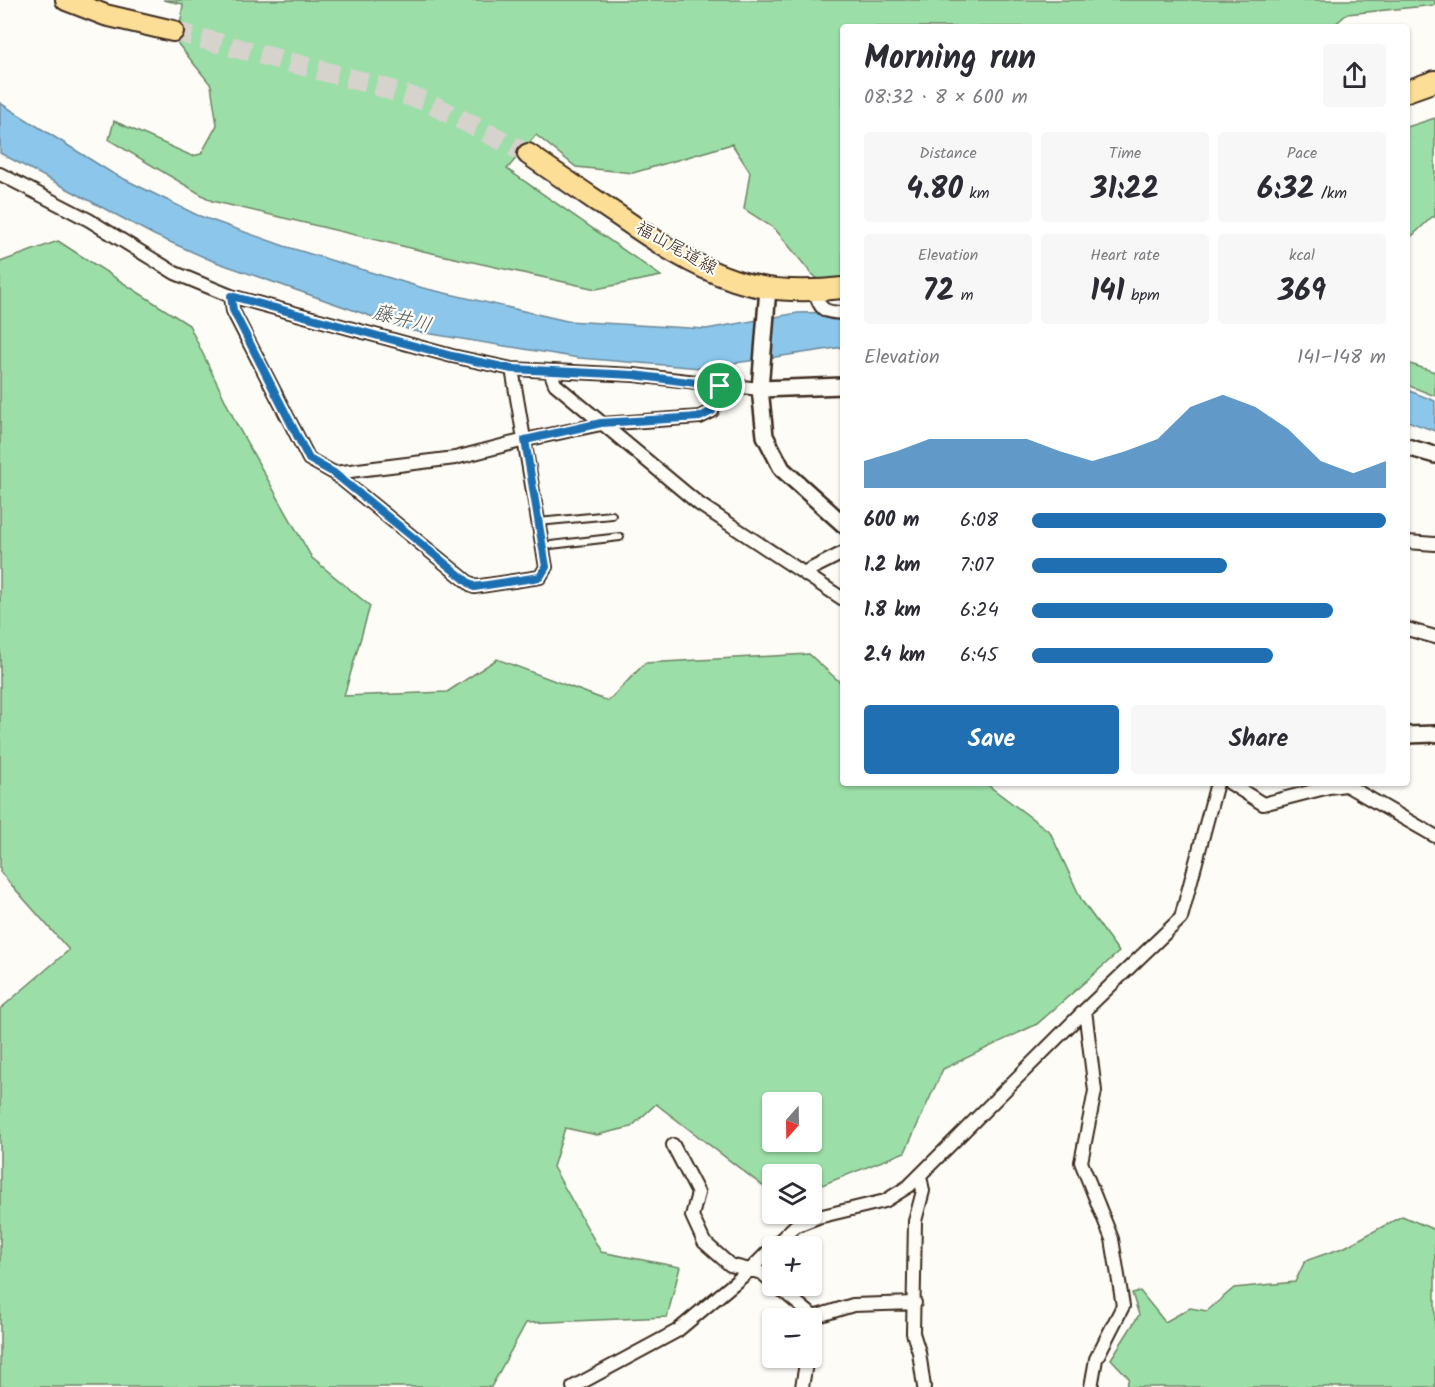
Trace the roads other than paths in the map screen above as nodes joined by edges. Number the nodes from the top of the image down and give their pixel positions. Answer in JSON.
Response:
{"nodes":[{"id":1,"x":66,"y":0,"type":"edge"},
{"id":2,"x":173,"y":31,"type":"tunnel mouth"},
{"id":3,"x":1435,"y":81,"type":"edge"},
{"id":4,"x":1410,"y":90,"type":"edge"},
{"id":5,"x":528,"y":154,"type":"tunnel mouth"},
{"id":6,"x":0,"y":174,"type":"edge"},
{"id":7,"x":768,"y":288,"type":"junction"},
{"id":8,"x":840,"y":288,"type":"edge"},
{"id":9,"x":815,"y":291,"type":"junction"},
{"id":10,"x":231,"y":296,"type":"junction"},
{"id":11,"x":840,"y":313,"type":"edge"},
{"id":12,"x":512,"y":369,"type":"junction"},
{"id":13,"x":550,"y":371,"type":"junction"},
{"id":14,"x":720,"y":386,"type":"junction"},
{"id":15,"x":840,"y":386,"type":"edge"},
{"id":16,"x":760,"y":389,"type":"junction"},
{"id":17,"x":601,"y":423,"type":"junction"},
{"id":18,"x":525,"y":440,"type":"junction"},
{"id":19,"x":1410,"y":448,"type":"edge"},
{"id":20,"x":1435,"y":455,"type":"edge"},
{"id":21,"x":334,"y":473,"type":"junction"},
{"id":22,"x":612,"y":515,"type":"dead end"},
{"id":23,"x":840,"y":521,"type":"edge"},
{"id":24,"x":538,"y":522,"type":"junction"},
{"id":25,"x":620,"y":537,"type":"dead end"},
{"id":26,"x":1410,"y":542,"type":"edge"},
{"id":27,"x":1435,"y":544,"type":"edge"},
{"id":28,"x":542,"y":546,"type":"junction"},
{"id":29,"x":840,"y":554,"type":"edge"},
{"id":30,"x":805,"y":572,"type":"junction"},
{"id":31,"x":840,"y":596,"type":"edge"},
{"id":32,"x":1410,"y":630,"type":"edge"},
{"id":33,"x":1435,"y":637,"type":"edge"},
{"id":34,"x":1435,"y":734,"type":"edge"},
{"id":35,"x":1410,"y":735,"type":"edge"},
{"id":36,"x":1216,"y":786,"type":"edge"},
{"id":37,"x":1235,"y":786,"type":"edge"},
{"id":38,"x":1335,"y":786,"type":"edge"},
{"id":39,"x":1349,"y":786,"type":"edge"},
{"id":40,"x":1435,"y":836,"type":"edge"},
{"id":41,"x":1085,"y":1010,"type":"junction"},
{"id":42,"x":674,"y":1145,"type":"dead end"},
{"id":43,"x":920,"y":1176,"type":"junction"},
{"id":44,"x":785,"y":1236,"type":"edge"},
{"id":45,"x":762,"y":1258,"type":"edge"},
{"id":46,"x":750,"y":1270,"type":"junction"},
{"id":47,"x":762,"y":1273,"type":"edge"},
{"id":48,"x":789,"y":1296,"type":"edge"},
{"id":49,"x":915,"y":1303,"type":"junction"},
{"id":50,"x":803,"y":1308,"type":"edge"},
{"id":51,"x":822,"y":1315,"type":"edge"},
{"id":52,"x":805,"y":1368,"type":"edge"},
{"id":53,"x":573,"y":1387,"type":"edge"},
{"id":54,"x":802,"y":1387,"type":"edge"},
{"id":55,"x":924,"y":1387,"type":"edge"},
{"id":56,"x":1090,"y":1387,"type":"edge"}],
"edges":[{"from":1,"to":2,"type":"main road"},
{"from":3,"to":4,"type":"main road"},
{"from":5,"to":7,"type":"main road","name":"福山尾道線"},
{"from":6,"to":10,"type":"street"},
{"from":7,"to":9,"type":"main road","name":"福山尾道線"},
{"from":7,"to":16,"type":"street"},
{"from":8,"to":9,"type":"main road","name":"福山尾道線"},
{"from":9,"to":11,"type":"street"},
{"from":10,"to":12,"type":"street"},
{"from":10,"to":21,"type":"street"},
{"from":12,"to":13,"type":"street"},
{"from":12,"to":18,"type":"street"},
{"from":13,"to":14,"type":"street"},
{"from":13,"to":17,"type":"street"},
{"from":14,"to":16,"type":"street"},
{"from":14,"to":17,"type":"street"},
{"from":15,"to":16,"type":"street"},
{"from":16,"to":23,"type":"street"},
{"from":17,"to":18,"type":"street"},
{"from":17,"to":30,"type":"street"},
{"from":18,"to":21,"type":"street"},
{"from":18,"to":24,"type":"street"},
{"from":19,"to":20,"type":"street"},
{"from":21,"to":28,"type":"street"},
{"from":22,"to":24,"type":"lane"},
{"from":24,"to":28,"type":"street"},
{"from":25,"to":28,"type":"lane"},
{"from":26,"to":27,"type":"street"},
{"from":29,"to":30,"type":"street"},
{"from":30,"to":31,"type":"street"},
{"from":32,"to":33,"type":"street"},
{"from":34,"to":35,"type":"street"},
{"from":36,"to":41,"type":"street"},
{"from":37,"to":38,"type":"street"},
{"from":39,"to":40,"type":"street"},
{"from":41,"to":43,"type":"street"},
{"from":41,"to":56,"type":"street"},
{"from":42,"to":46,"type":"street"},
{"from":43,"to":44,"type":"street"},
{"from":43,"to":49,"type":"street"},
{"from":45,"to":46,"type":"street"},
{"from":46,"to":47,"type":"street"},
{"from":46,"to":53,"type":"street"},
{"from":48,"to":50,"type":"street"},
{"from":49,"to":51,"type":"street"},
{"from":49,"to":55,"type":"street"},
{"from":52,"to":54,"type":"street"}]}
